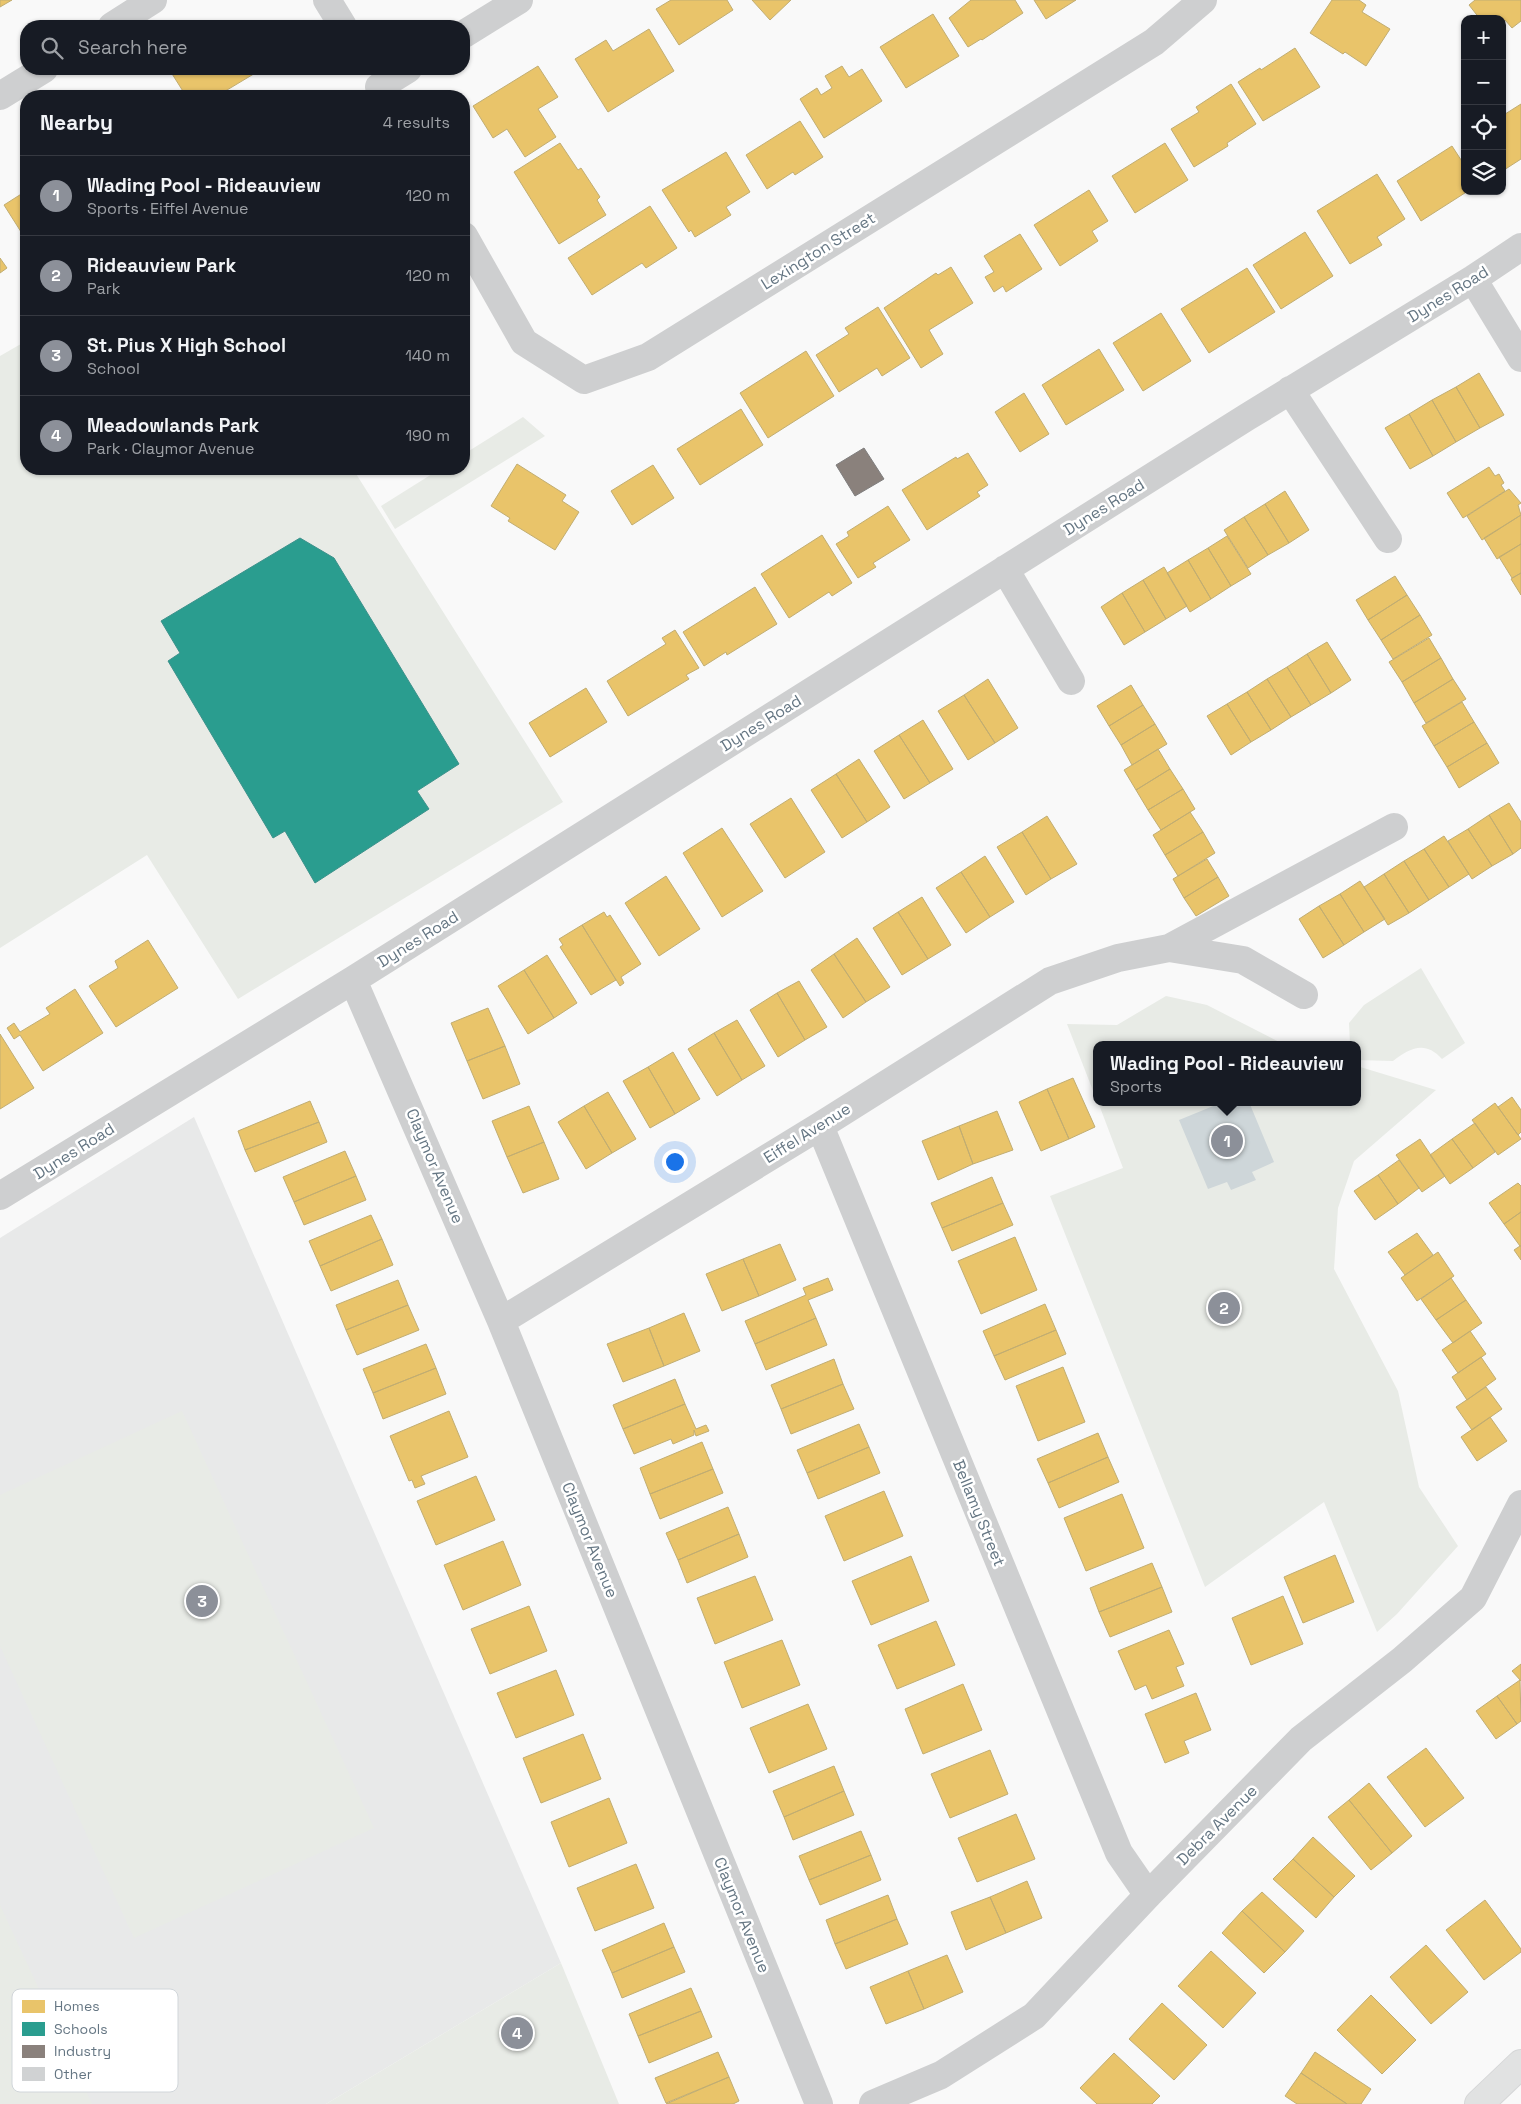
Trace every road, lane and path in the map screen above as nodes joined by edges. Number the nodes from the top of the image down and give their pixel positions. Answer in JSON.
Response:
{"nodes":[{"id":1,"x":153,"y":0,"type":"edge"},
{"id":2,"x":327,"y":0,"type":"edge"},
{"id":3,"x":519,"y":0,"type":"edge"},
{"id":4,"x":1203,"y":0,"type":"edge"},
{"id":5,"x":121,"y":20,"type":"edge"},
{"id":6,"x":339,"y":20,"type":"edge"},
{"id":7,"x":470,"y":30,"type":"edge"},
{"id":8,"x":34,"y":75,"type":"edge"},
{"id":9,"x":396,"y":75,"type":"edge"},
{"id":10,"x":377,"y":84,"type":"edge"},
{"id":11,"x":0,"y":96,"type":"edge"},
{"id":12,"x":470,"y":247,"type":"edge"},
{"id":13,"x":1521,"y":248,"type":"edge"},
{"id":14,"x":1473,"y":280,"type":"junction"},
{"id":15,"x":1521,"y":358,"type":"edge"},
{"id":16,"x":1290,"y":390,"type":"junction"},
{"id":17,"x":1388,"y":539,"type":"dead end"},
{"id":18,"x":1005,"y":568,"type":"junction"},
{"id":19,"x":1072,"y":681,"type":"dead end"},
{"id":20,"x":1394,"y":827,"type":"dead end"},
{"id":21,"x":1169,"y":948,"type":"junction"},
{"id":22,"x":353,"y":980,"type":"junction"},
{"id":23,"x":1304,"y":995,"type":"dead end"},
{"id":24,"x":820,"y":1126,"type":"junction"},
{"id":25,"x":0,"y":1196,"type":"edge"},
{"id":26,"x":501,"y":1320,"type":"junction"},
{"id":27,"x":1521,"y":1504,"type":"edge"},
{"id":28,"x":1148,"y":1895,"type":"junction"},
{"id":29,"x":1521,"y":2064,"type":"edge"},
{"id":30,"x":819,"y":2104,"type":"edge"},
{"id":31,"x":873,"y":2104,"type":"edge"},
{"id":32,"x":1479,"y":2104,"type":"edge"}],
"edges":[{"from":1,"to":5,"type":"street"},
{"from":2,"to":6,"type":"street"},
{"from":3,"to":7,"type":"street"},
{"from":4,"to":12,"type":"street","name":"Lexington Street"},
{"from":8,"to":11,"type":"street"},
{"from":9,"to":10,"type":"street"},
{"from":13,"to":14,"type":"street","name":"Dynes Road"},
{"from":14,"to":15,"type":"street"},
{"from":14,"to":16,"type":"street","name":"Dynes Road"},
{"from":16,"to":17,"type":"street"},
{"from":16,"to":18,"type":"street","name":"Dynes Road"},
{"from":18,"to":19,"type":"street"},
{"from":18,"to":22,"type":"street","name":"Dynes Road"},
{"from":20,"to":21,"type":"street"},
{"from":21,"to":23,"type":"street"},
{"from":21,"to":24,"type":"street","name":"Eiffel Avenue"},
{"from":22,"to":25,"type":"street","name":"Dynes Road"},
{"from":22,"to":26,"type":"street","name":"Claymor Avenue"},
{"from":24,"to":26,"type":"street","name":"Eiffel Avenue"},
{"from":24,"to":28,"type":"street","name":"Bellamy Street"},
{"from":26,"to":30,"type":"street","name":"Claymor Avenue"},
{"from":27,"to":28,"type":"street","name":"Debra Avenue"},
{"from":28,"to":31,"type":"street","name":"Debra Avenue"},
{"from":29,"to":32,"type":"main road"}]}
